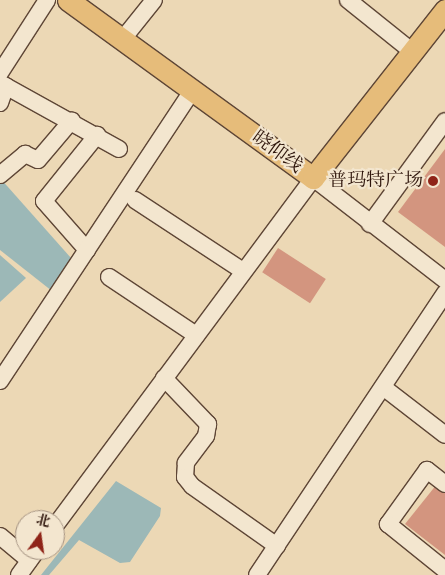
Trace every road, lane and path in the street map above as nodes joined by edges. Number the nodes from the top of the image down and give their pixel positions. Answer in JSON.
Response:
{"nodes":[{"id":1,"x":47,"y":0,"type":"edge"},
{"id":2,"x":68,"y":0,"type":"edge"},
{"id":3,"x":154,"y":0,"type":"edge"},
{"id":4,"x":348,"y":0,"type":"edge"},
{"id":5,"x":445,"y":10,"type":"edge"},
{"id":6,"x":122,"y":40,"type":"junction"},
{"id":7,"x":413,"y":52,"type":"junction"},
{"id":8,"x":2,"y":80,"type":"edge"},
{"id":9,"x":192,"y":91,"type":"junction"},
{"id":10,"x":0,"y":103,"type":"edge"},
{"id":11,"x":72,"y":120,"type":"junction"},
{"id":12,"x":445,"y":121,"type":"edge"},
{"id":13,"x":97,"y":135,"type":"junction"},
{"id":14,"x":119,"y":149,"type":"dead end"},
{"id":15,"x":0,"y":175,"type":"edge"},
{"id":16,"x":313,"y":178,"type":"junction"},
{"id":17,"x":135,"y":200,"type":"dead end"},
{"id":18,"x":370,"y":224,"type":"junction"},
{"id":19,"x":87,"y":250,"type":"junction"},
{"id":20,"x":243,"y":271,"type":"junction"},
{"id":21,"x":109,"y":277,"type":"dead end"},
{"id":22,"x":445,"y":280,"type":"edge"},
{"id":23,"x":445,"y":294,"type":"edge"},
{"id":24,"x":196,"y":335,"type":"junction"},
{"id":25,"x":164,"y":378,"type":"junction"},
{"id":26,"x":0,"y":381,"type":"edge"},
{"id":27,"x":383,"y":387,"type":"junction"},
{"id":28,"x":445,"y":435,"type":"edge"},
{"id":29,"x":445,"y":484,"type":"edge"},
{"id":30,"x":65,"y":512,"type":"edge"},
{"id":31,"x":0,"y":536,"type":"edge"},
{"id":32,"x":15,"y":545,"type":"edge"},
{"id":33,"x":277,"y":546,"type":"junction"},
{"id":34,"x":30,"y":560,"type":"edge"},
{"id":35,"x":445,"y":570,"type":"edge"},
{"id":36,"x":19,"y":575,"type":"edge"},
{"id":37,"x":257,"y":575,"type":"edge"}],
"edges":[{"from":1,"to":8,"type":"street"},
{"from":2,"to":6,"type":"main road","name":"晓仰线"},
{"from":3,"to":6,"type":"street"},
{"from":4,"to":7,"type":"street"},
{"from":5,"to":7,"type":"main road","name":"晓仰线"},
{"from":6,"to":9,"type":"main road","name":"晓仰线"},
{"from":7,"to":16,"type":"main road","name":"晓仰线"},
{"from":8,"to":10,"type":"street"},
{"from":8,"to":11,"type":"street"},
{"from":9,"to":16,"type":"main road","name":"晓仰线"},
{"from":9,"to":19,"type":"street"},
{"from":11,"to":13,"type":"street"},
{"from":11,"to":15,"type":"street"},
{"from":12,"to":18,"type":"street"},
{"from":13,"to":14,"type":"street"},
{"from":13,"to":19,"type":"street"},
{"from":16,"to":18,"type":"street"},
{"from":16,"to":20,"type":"street"},
{"from":17,"to":20,"type":"street"},
{"from":18,"to":22,"type":"street"},
{"from":19,"to":26,"type":"street"},
{"from":20,"to":24,"type":"street"},
{"from":21,"to":24,"type":"street"},
{"from":23,"to":27,"type":"street"},
{"from":24,"to":25,"type":"street"},
{"from":25,"to":30,"type":"street"},
{"from":25,"to":33,"type":"street"},
{"from":27,"to":28,"type":"street"},
{"from":27,"to":33,"type":"street"},
{"from":29,"to":35,"type":"street"},
{"from":31,"to":32,"type":"street"},
{"from":33,"to":37,"type":"street"},
{"from":34,"to":36,"type":"street"}]}
